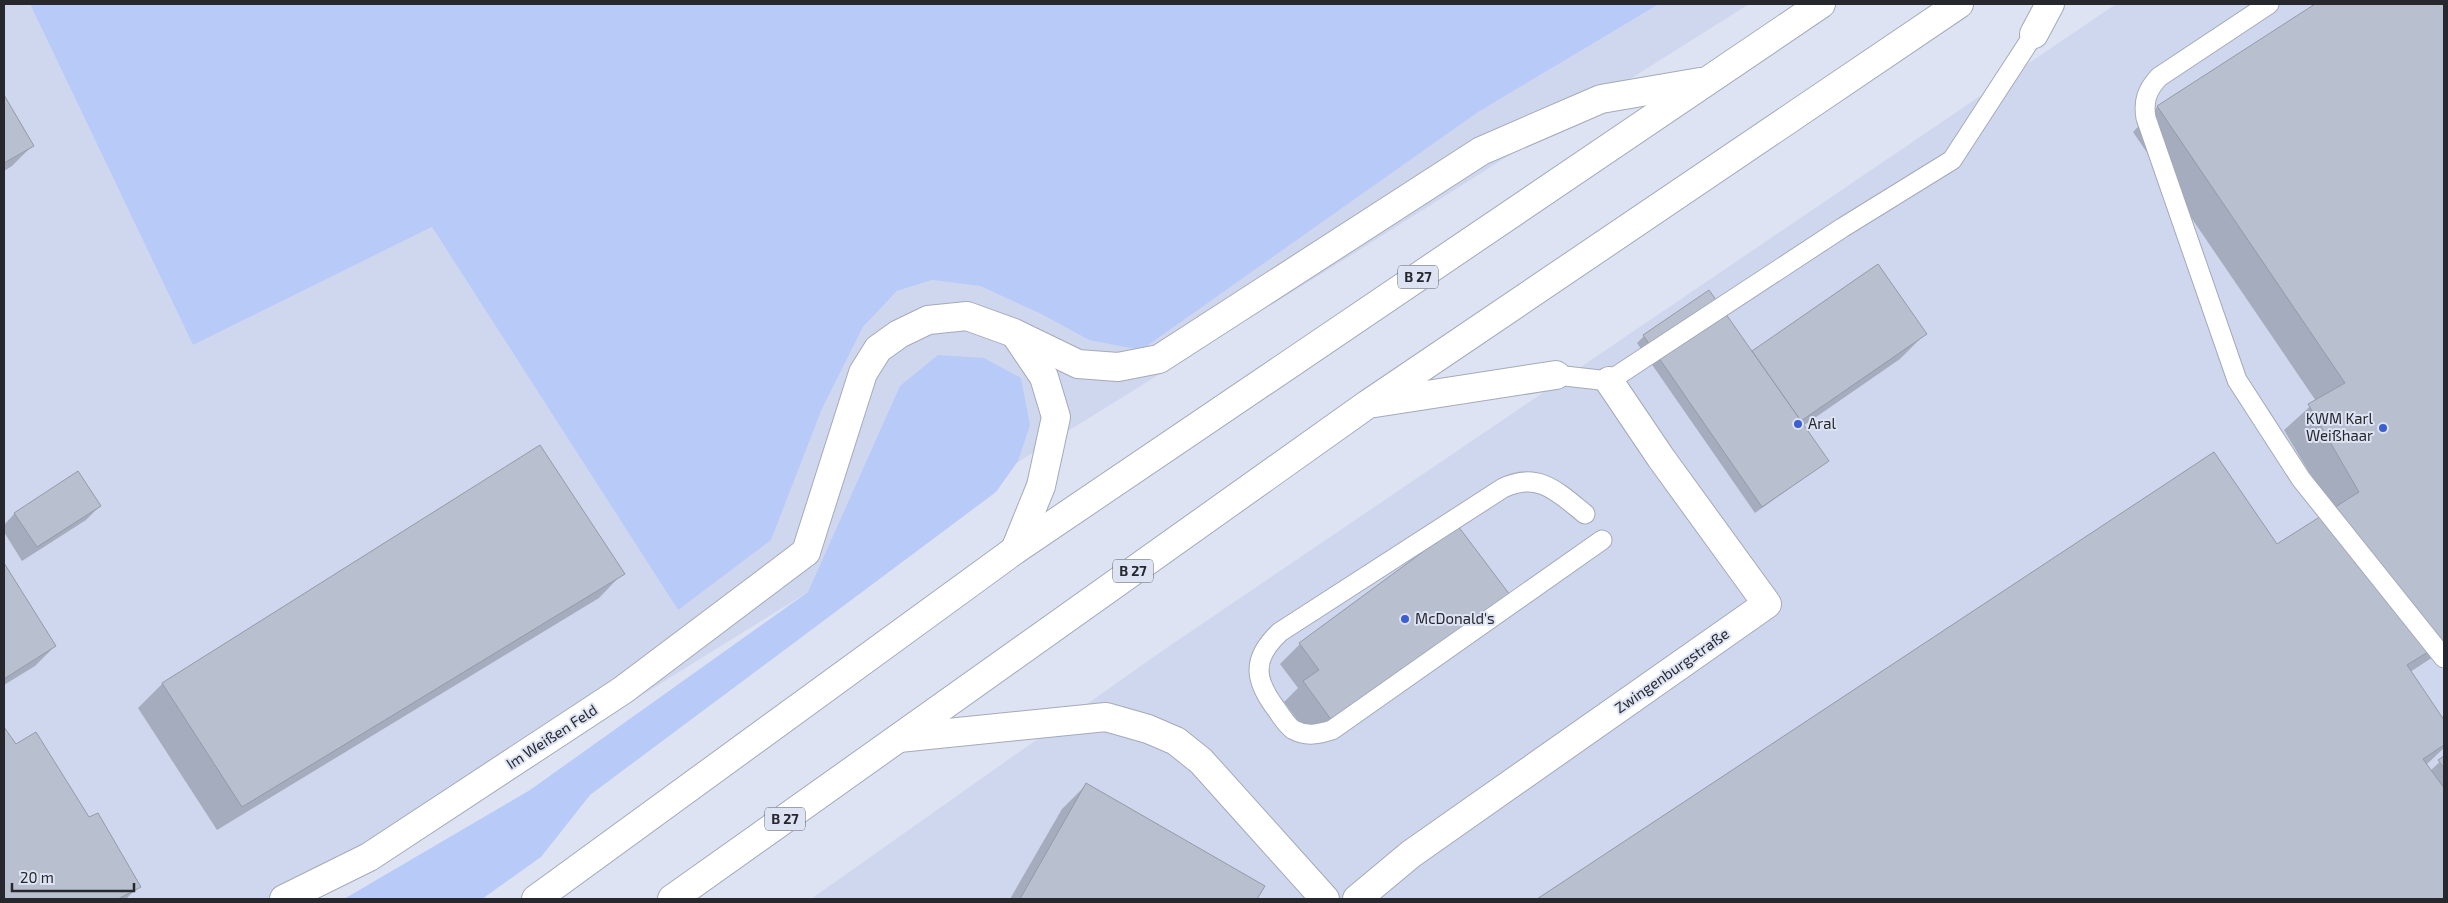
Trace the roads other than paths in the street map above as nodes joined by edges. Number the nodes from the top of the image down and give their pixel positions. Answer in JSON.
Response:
{"nodes":[{"id":1,"x":1821,"y":4,"type":"edge"},
{"id":2,"x":1959,"y":4,"type":"edge"},
{"id":3,"x":2050,"y":4,"type":"edge"},
{"id":4,"x":2269,"y":4,"type":"edge"},
{"id":5,"x":2034,"y":34,"type":"joint"},
{"id":6,"x":1709,"y":80,"type":"junction"},
{"id":7,"x":1014,"y":333,"type":"junction"},
{"id":8,"x":1556,"y":375,"type":"joint"},
{"id":9,"x":1609,"y":381,"type":"junction"},
{"id":10,"x":1368,"y":404,"type":"junction"},
{"id":11,"x":1585,"y":514,"type":"dead end"},
{"id":12,"x":1602,"y":540,"type":"dead end"},
{"id":13,"x":1015,"y":550,"type":"junction"},
{"id":14,"x":2444,"y":658,"type":"edge"},
{"id":15,"x":898,"y":738,"type":"junction"},
{"id":16,"x":284,"y":899,"type":"edge"},
{"id":17,"x":536,"y":899,"type":"edge"},
{"id":18,"x":672,"y":899,"type":"edge"},
{"id":19,"x":1325,"y":899,"type":"edge"},
{"id":20,"x":1357,"y":899,"type":"edge"}],
"edges":[{"from":1,"to":6,"type":"main road","number":"B 27"},
{"from":2,"to":10,"type":"main road","number":"B 27"},
{"from":3,"to":5,"type":"main road"},
{"from":4,"to":14,"type":"lane"},
{"from":5,"to":9,"type":"lane"},
{"from":6,"to":7,"type":"main road"},
{"from":6,"to":13,"type":"main road","number":"B 27"},
{"from":7,"to":13,"type":"main road"},
{"from":7,"to":16,"type":"main road","name":"Im Weißen Feld"},
{"from":8,"to":9,"type":"lane"},
{"from":8,"to":10,"type":"main road"},
{"from":9,"to":20,"type":"main road","name":"Zwingenburgstraße"},
{"from":10,"to":15,"type":"main road","number":"B 27"},
{"from":11,"to":12,"type":"lane"},
{"from":13,"to":17,"type":"main road","number":"B 27"},
{"from":15,"to":18,"type":"main road","number":"B 27"},
{"from":15,"to":19,"type":"main road"}]}
